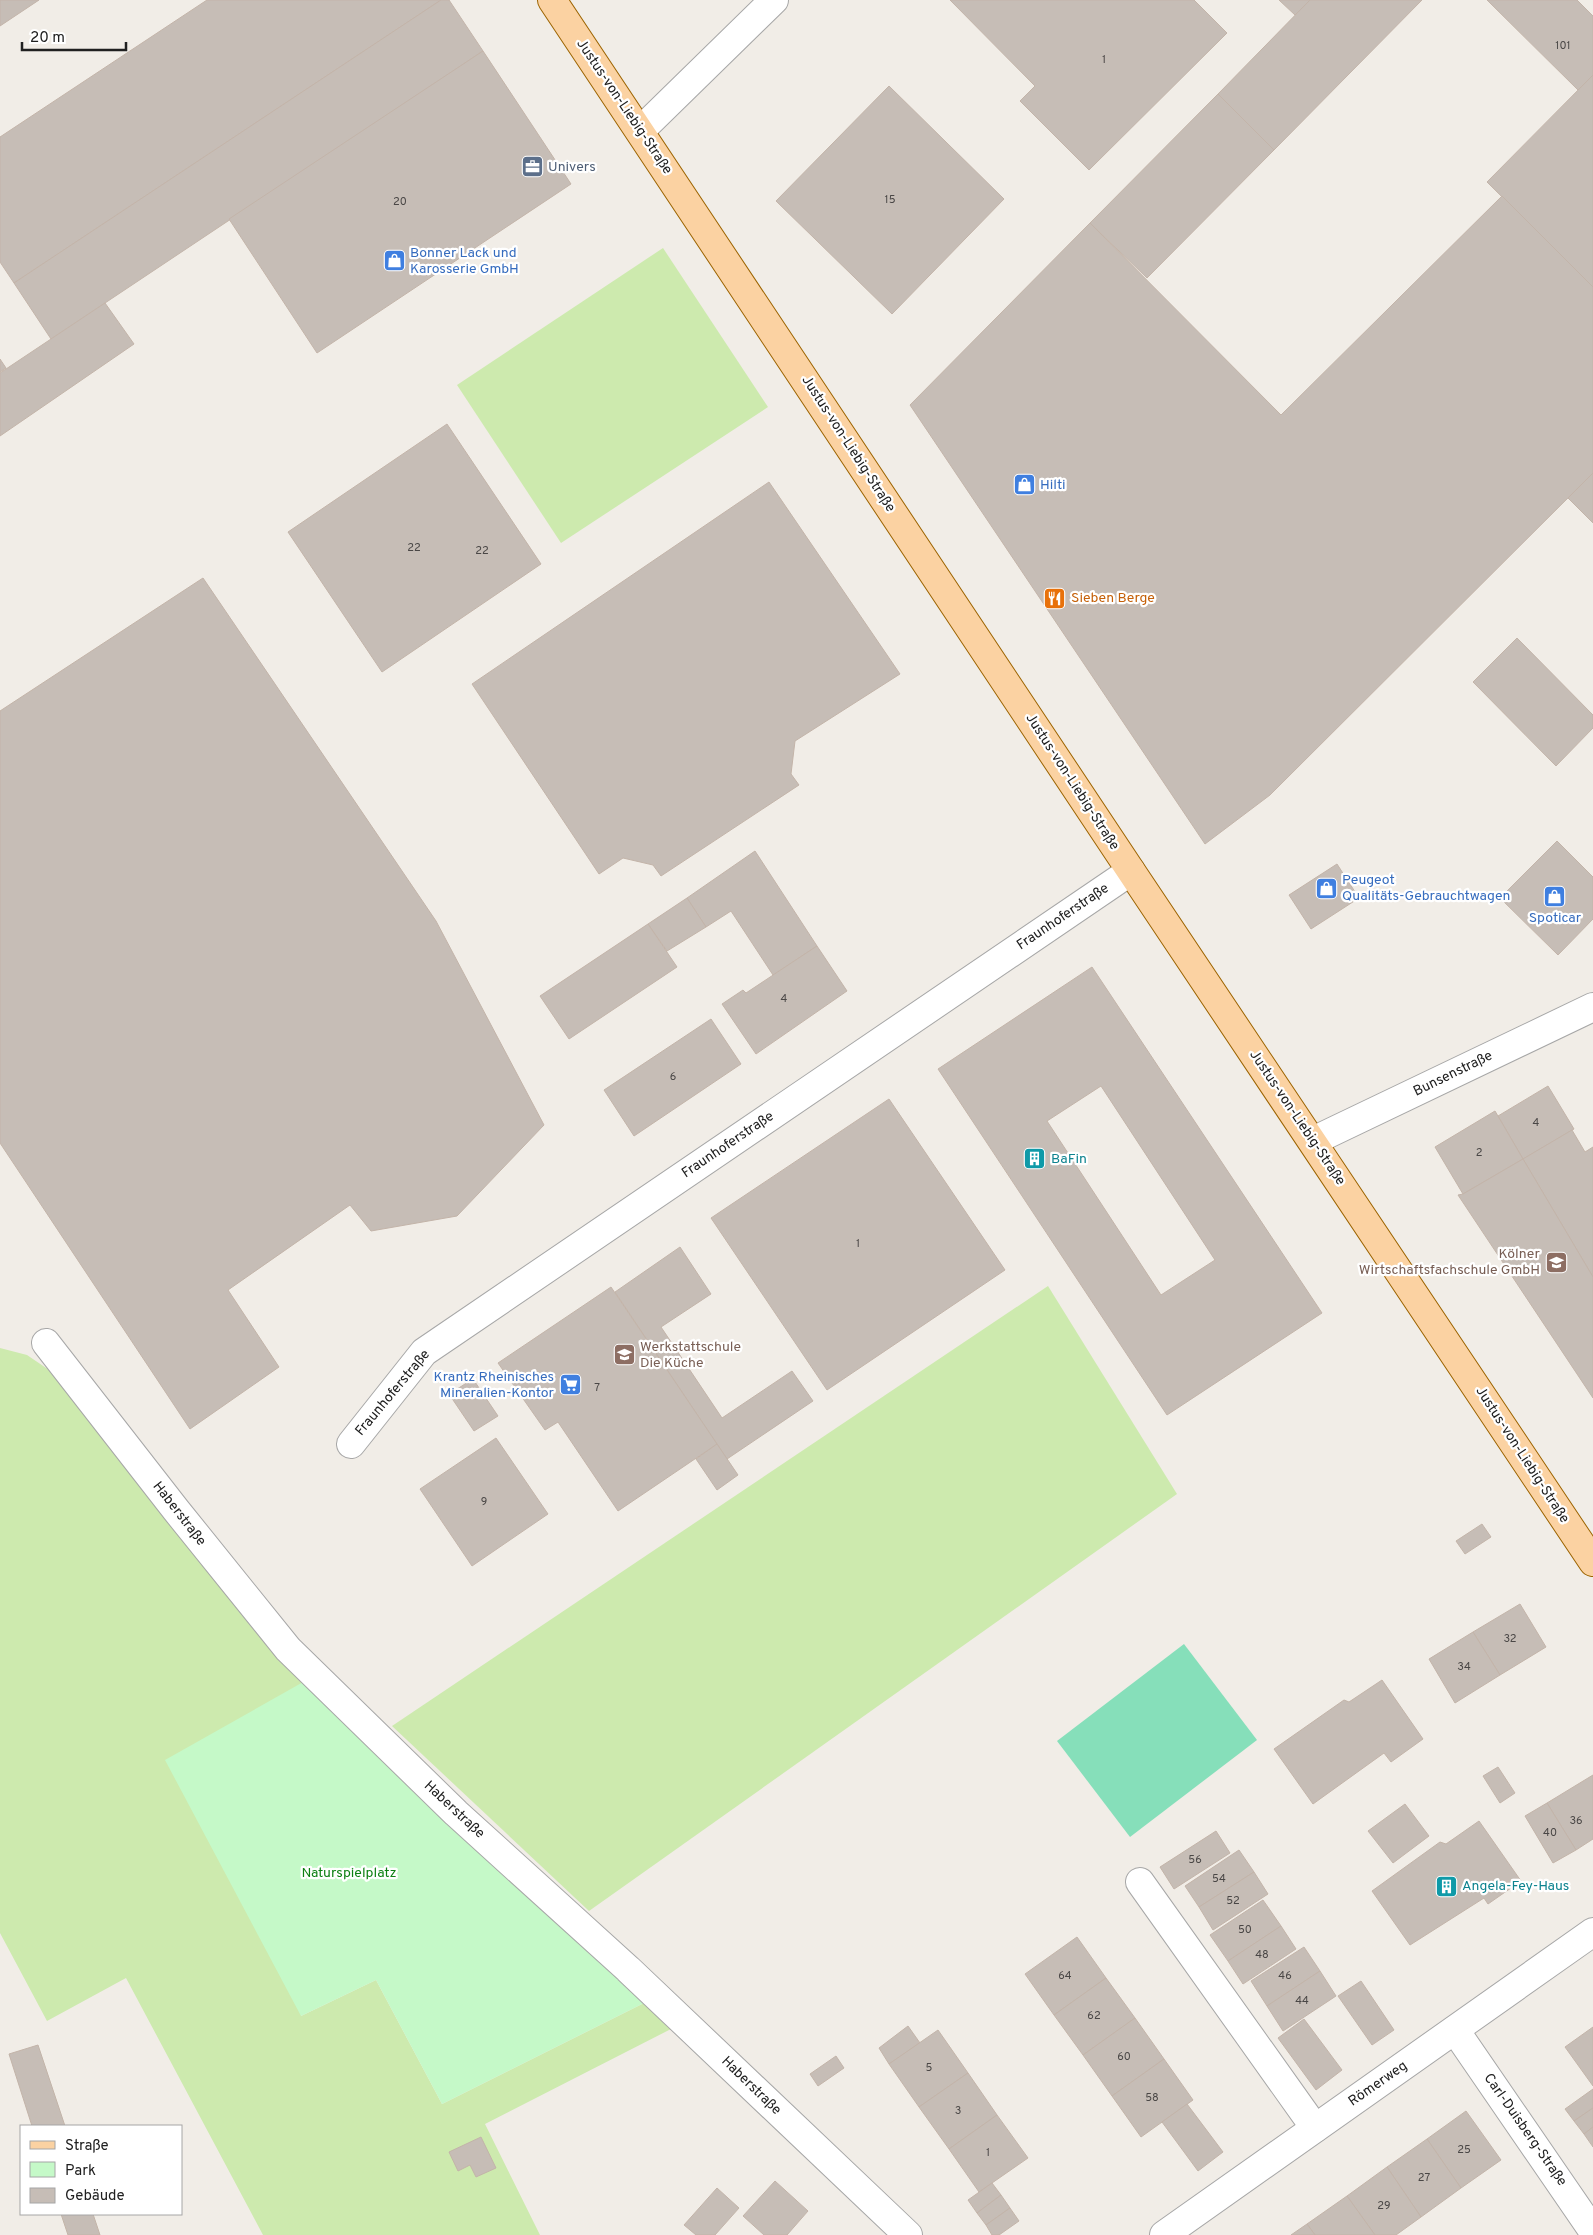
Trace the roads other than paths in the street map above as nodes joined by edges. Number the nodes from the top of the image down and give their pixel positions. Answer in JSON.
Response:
{"nodes":[{"id":1,"x":552,"y":0,"type":"edge"},
{"id":2,"x":774,"y":0,"type":"edge"},
{"id":3,"x":640,"y":131,"type":"junction"},
{"id":4,"x":1131,"y":871,"type":"junction"},
{"id":5,"x":1593,"y":1007,"type":"edge"},
{"id":6,"x":1313,"y":1141,"type":"junction"},
{"id":7,"x":46,"y":1343,"type":"dead end"},
{"id":8,"x":351,"y":1444,"type":"dead end"},
{"id":9,"x":1593,"y":1562,"type":"edge"},
{"id":10,"x":1140,"y":1882,"type":"dead end"},
{"id":11,"x":1593,"y":1932,"type":"edge"},
{"id":12,"x":1455,"y":2030,"type":"junction"},
{"id":13,"x":1315,"y":2128,"type":"junction"},
{"id":14,"x":1593,"y":2231,"type":"edge"},
{"id":15,"x":908,"y":2235,"type":"edge"},
{"id":16,"x":1164,"y":2235,"type":"edge"}],
"edges":[{"from":1,"to":3,"type":"main road","name":"Justus-von-Liebig-Straße"},
{"from":2,"to":3,"type":"street"},
{"from":3,"to":4,"type":"main road","name":"Justus-von-Liebig-Straße"},
{"from":4,"to":6,"type":"main road","name":"Justus-von-Liebig-Straße"},
{"from":4,"to":8,"type":"street","name":"Fraunhoferstraße"},
{"from":5,"to":6,"type":"street","name":"Bunsenstraße"},
{"from":6,"to":9,"type":"main road","name":"Justus-von-Liebig-Straße"},
{"from":7,"to":15,"type":"street","name":"Haberstraße"},
{"from":10,"to":13,"type":"street"},
{"from":11,"to":12,"type":"street","name":"Römerweg"},
{"from":12,"to":13,"type":"street","name":"Römerweg"},
{"from":12,"to":14,"type":"street","name":"Carl-Duisberg-Straße"},
{"from":13,"to":16,"type":"street","name":"Römerweg"}]}
